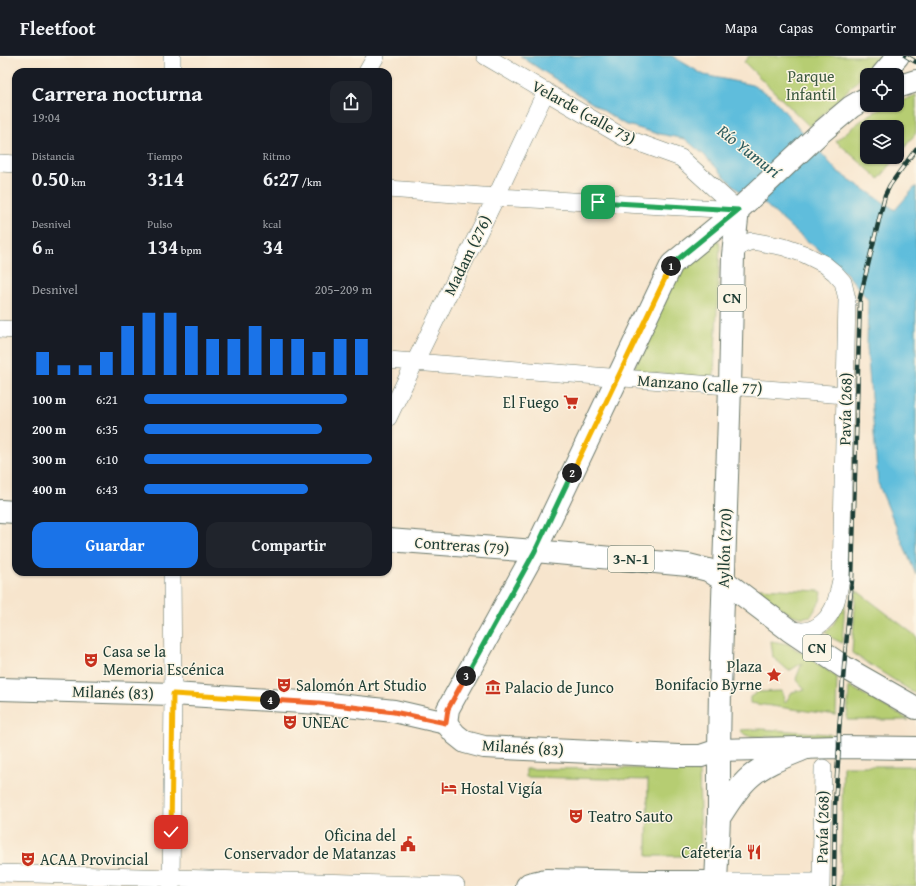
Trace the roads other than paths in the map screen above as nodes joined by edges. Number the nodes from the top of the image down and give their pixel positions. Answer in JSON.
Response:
{"nodes":[{"id":1,"x":172,"y":56,"type":"edge"},
{"id":2,"x":376,"y":56,"type":"edge"},
{"id":3,"x":486,"y":56,"type":"edge"},
{"id":4,"x":898,"y":56,"type":"edge"},
{"id":5,"x":172,"y":68,"type":"edge"},
{"id":6,"x":370,"y":68,"type":"edge"},
{"id":7,"x":888,"y":68,"type":"edge"},
{"id":8,"x":916,"y":81,"type":"edge"},
{"id":9,"x":904,"y":85,"type":"edge"},
{"id":10,"x":546,"y":91,"type":"junction"},
{"id":11,"x":860,"y":101,"type":"edge"},
{"id":12,"x":0,"y":163,"type":"edge"},
{"id":13,"x":12,"y":164,"type":"edge"},
{"id":14,"x":392,"y":189,"type":"edge"},
{"id":15,"x":496,"y":197,"type":"junction"},
{"id":16,"x":742,"y":206,"type":"junction"},
{"id":17,"x":733,"y":255,"type":"junction"},
{"id":18,"x":0,"y":329,"type":"edge"},
{"id":19,"x":12,"y":330,"type":"edge"},
{"id":20,"x":392,"y":360,"type":"edge"},
{"id":21,"x":415,"y":362,"type":"junction"},
{"id":22,"x":618,"y":378,"type":"junction"},
{"id":23,"x":730,"y":386,"type":"junction"},
{"id":24,"x":845,"y":395,"type":"junction"},
{"id":25,"x":392,"y":410,"type":"edge"},
{"id":26,"x":0,"y":511,"type":"edge"},
{"id":27,"x":12,"y":512,"type":"edge"},
{"id":28,"x":392,"y":540,"type":"edge"},
{"id":29,"x":535,"y":551,"type":"junction"},
{"id":30,"x":172,"y":576,"type":"edge"},
{"id":31,"x":723,"y":580,"type":"junction"},
{"id":32,"x":789,"y":630,"type":"junction"},
{"id":33,"x":0,"y":689,"type":"edge"},
{"id":34,"x":173,"y":694,"type":"junction"},
{"id":35,"x":916,"y":708,"type":"edge"},
{"id":36,"x":446,"y":723,"type":"junction"},
{"id":37,"x":807,"y":747,"type":"junction"},
{"id":38,"x":916,"y":748,"type":"edge"},
{"id":39,"x":719,"y":750,"type":"junction"},
{"id":40,"x":823,"y":768,"type":"dead end"},
{"id":41,"x":718,"y":818,"type":"junction"},
{"id":42,"x":0,"y":873,"type":"edge"},
{"id":43,"x":171,"y":882,"type":"edge"},
{"id":44,"x":537,"y":883,"type":"edge"},
{"id":45,"x":716,"y":884,"type":"edge"},
{"id":46,"x":821,"y":884,"type":"edge"},
{"id":47,"x":456,"y":886,"type":"edge"}],
"edges":[{"from":1,"to":5,"type":"street"},
{"from":2,"to":6,"type":"street"},
{"from":3,"to":10,"type":"street","name":"Velarde (calle 73)"},
{"from":4,"to":7,"type":"main road"},
{"from":8,"to":9,"type":"main road"},
{"from":10,"to":15,"type":"street","name":"Madam (276)"},
{"from":10,"to":16,"type":"street","name":"Velarde (calle 73)"},
{"from":11,"to":16,"type":"main road"},
{"from":12,"to":13,"type":"street"},
{"from":14,"to":15,"type":"street"},
{"from":15,"to":16,"type":"street"},
{"from":15,"to":21,"type":"street","name":"Madam (276)"},
{"from":16,"to":17,"type":"main road","name":"Ayllón (270)","number":"CN"},
{"from":16,"to":22,"type":"main road"},
{"from":17,"to":23,"type":"main road","name":"Ayllón (270)","number":"CN"},
{"from":17,"to":24,"type":"street","name":"Pavía (268)"},
{"from":18,"to":19,"type":"street"},
{"from":20,"to":21,"type":"street","name":"Manzano (calle 77)"},
{"from":21,"to":22,"type":"street","name":"Manzano (calle 77)"},
{"from":21,"to":25,"type":"street","name":"Madam (276)"},
{"from":22,"to":23,"type":"street","name":"Manzano (calle 77)"},
{"from":22,"to":29,"type":"main road"},
{"from":23,"to":24,"type":"street","name":"Manzano (calle 77)"},
{"from":23,"to":31,"type":"main road","name":"Ayllón (270)","number":"CN"},
{"from":24,"to":32,"type":"street","name":"Pavía (268)"},
{"from":26,"to":27,"type":"main road"},
{"from":28,"to":29,"type":"main road","name":"Contreras (79)","number":"3-N-1"},
{"from":29,"to":31,"type":"main road","name":"Contreras (79)","number":"3-N-1"},
{"from":29,"to":36,"type":"main road"},
{"from":30,"to":34,"type":"street"},
{"from":31,"to":32,"type":"main road","number":"CN"},
{"from":31,"to":39,"type":"main road","name":"Ayllón (270)","number":"CN"},
{"from":32,"to":35,"type":"main road","number":"CN"},
{"from":33,"to":34,"type":"main road","name":"Milanés (83)"},
{"from":34,"to":36,"type":"main road","name":"Milanés (83)"},
{"from":34,"to":43,"type":"street"},
{"from":36,"to":39,"type":"main road","name":"Milanés (83)"},
{"from":37,"to":38,"type":"main road","name":"Milanés (83)"},
{"from":37,"to":39,"type":"main road","name":"Milanés (83)"},
{"from":37,"to":41,"type":"main road"},
{"from":39,"to":41,"type":"main road","name":"Ayllón (270)"},
{"from":40,"to":46,"type":"street","name":"Pavía (268)"},
{"from":41,"to":45,"type":"main road","name":"Ayllón (270)"},
{"from":42,"to":43,"type":"street"},
{"from":43,"to":47,"type":"street"},
{"from":44,"to":45,"type":"main road"},
{"from":45,"to":46,"type":"street"}]}
